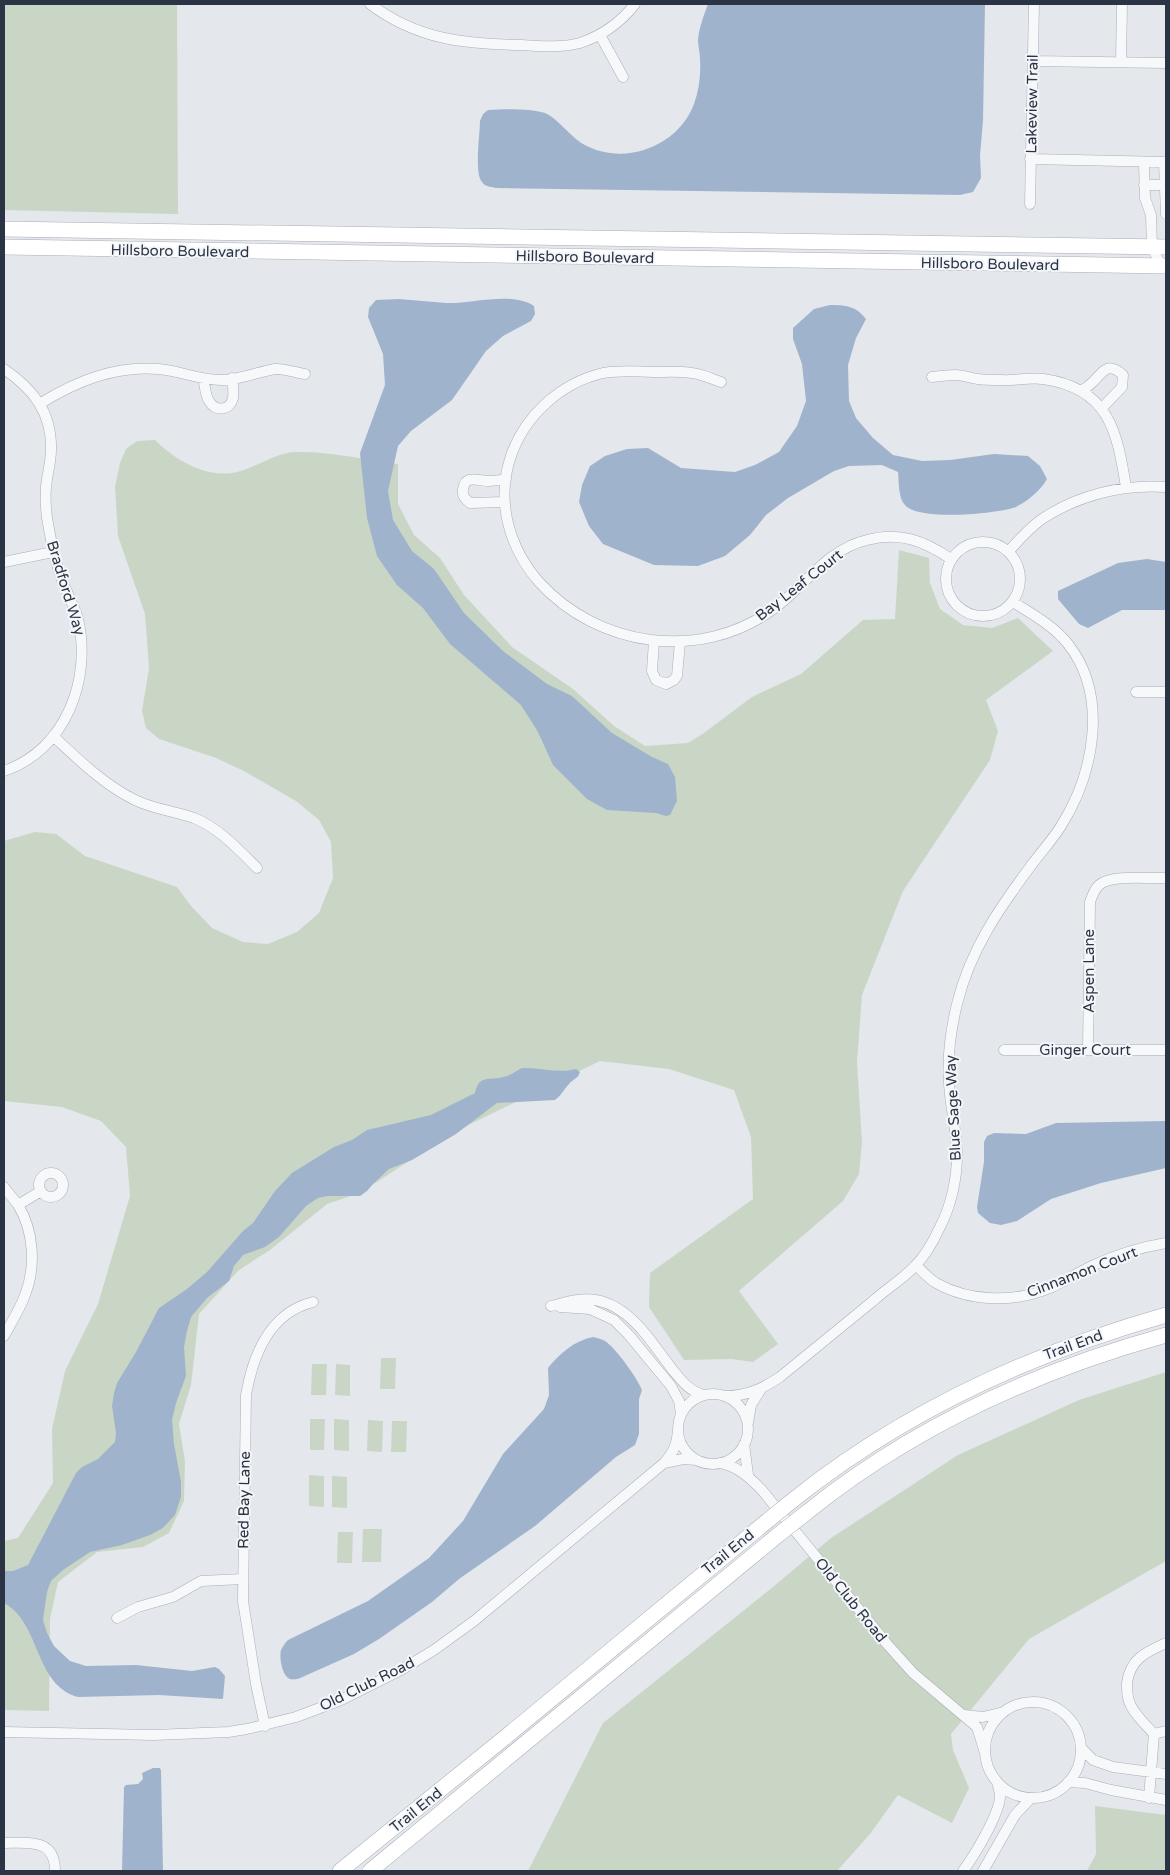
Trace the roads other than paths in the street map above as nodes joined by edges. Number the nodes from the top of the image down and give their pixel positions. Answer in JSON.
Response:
{"nodes":[{"id":1,"x":370,"y":4,"type":"edge"},
{"id":2,"x":635,"y":4,"type":"edge"},
{"id":3,"x":1034,"y":4,"type":"edge"},
{"id":4,"x":1122,"y":4,"type":"edge"},
{"id":5,"x":600,"y":35,"type":"junction"},
{"id":6,"x":1032,"y":60,"type":"junction"},
{"id":7,"x":1120,"y":62,"type":"junction"},
{"id":8,"x":1166,"y":63,"type":"edge"},
{"id":9,"x":624,"y":77,"type":"dead end"},
{"id":10,"x":1030,"y":159,"type":"junction"},
{"id":11,"x":1144,"y":162,"type":"junction"},
{"id":12,"x":1165,"y":162,"type":"edge"},
{"id":13,"x":1144,"y":185,"type":"junction"},
{"id":14,"x":1164,"y":186,"type":"junction"},
{"id":15,"x":1030,"y":204,"type":"dead end"},
{"id":16,"x":1166,"y":214,"type":"edge"},
{"id":17,"x":4,"y":229,"type":"edge"},
{"id":18,"x":71,"y":230,"type":"junction"},
{"id":19,"x":161,"y":231,"type":"junction"},
{"id":20,"x":4,"y":241,"type":"edge"},
{"id":21,"x":4,"y":247,"type":"edge"},
{"id":22,"x":1159,"y":247,"type":"edge"},
{"id":23,"x":76,"y":249,"type":"junction"},
{"id":24,"x":1165,"y":263,"type":"edge"},
{"id":25,"x":4,"y":369,"type":"edge"},
{"id":26,"x":305,"y":374,"type":"dead end"},
{"id":27,"x":932,"y":377,"type":"dead end"},
{"id":28,"x":204,"y":378,"type":"junction"},
{"id":29,"x":232,"y":378,"type":"junction"},
{"id":30,"x":721,"y":382,"type":"dead end"},
{"id":31,"x":1082,"y":391,"type":"junction"},
{"id":32,"x":41,"y":404,"type":"junction"},
{"id":33,"x":1102,"y":408,"type":"junction"},
{"id":34,"x":506,"y":479,"type":"junction"},
{"id":35,"x":1126,"y":487,"type":"junction"},
{"id":36,"x":1166,"y":487,"type":"edge"},
{"id":37,"x":504,"y":502,"type":"junction"},
{"id":38,"x":1009,"y":551,"type":"junction"},
{"id":39,"x":53,"y":552,"type":"junction"},
{"id":40,"x":951,"y":558,"type":"junction"},
{"id":41,"x":4,"y":562,"type":"edge"},
{"id":42,"x":1013,"y":602,"type":"junction"},
{"id":43,"x":654,"y":641,"type":"junction"},
{"id":44,"x":680,"y":642,"type":"junction"},
{"id":45,"x":1136,"y":692,"type":"dead end"},
{"id":46,"x":1166,"y":692,"type":"edge"},
{"id":47,"x":53,"y":736,"type":"junction"},
{"id":48,"x":4,"y":771,"type":"edge"},
{"id":49,"x":257,"y":868,"type":"dead end"},
{"id":50,"x":1166,"y":878,"type":"edge"},
{"id":51,"x":1004,"y":1050,"type":"dead end"},
{"id":52,"x":1088,"y":1050,"type":"junction"},
{"id":53,"x":1166,"y":1050,"type":"edge"},
{"id":54,"x":4,"y":1187,"type":"edge"},
{"id":55,"x":41,"y":1191,"type":"dead end"},
{"id":56,"x":18,"y":1205,"type":"junction"},
{"id":57,"x":1166,"y":1243,"type":"edge"},
{"id":58,"x":916,"y":1266,"type":"junction"},
{"id":59,"x":313,"y":1302,"type":"dead end"},
{"id":60,"x":1166,"y":1315,"type":"edge"},
{"id":61,"x":1166,"y":1335,"type":"edge"},
{"id":62,"x":4,"y":1336,"type":"edge"},
{"id":63,"x":761,"y":1389,"type":"junction"},
{"id":64,"x":703,"y":1395,"type":"junction"},
{"id":65,"x":726,"y":1396,"type":"junction"},
{"id":66,"x":681,"y":1414,"type":"junction"},
{"id":67,"x":748,"y":1427,"type":"junction"},
{"id":68,"x":678,"y":1429,"type":"junction"},
{"id":69,"x":744,"y":1444,"type":"junction"},
{"id":70,"x":697,"y":1460,"type":"junction"},
{"id":71,"x":664,"y":1463,"type":"junction"},
{"id":72,"x":720,"y":1463,"type":"junction"},
{"id":73,"x":748,"y":1476,"type":"junction"},
{"id":74,"x":243,"y":1579,"type":"junction"},
{"id":75,"x":117,"y":1618,"type":"dead end"},
{"id":76,"x":1166,"y":1643,"type":"edge"},
{"id":77,"x":1004,"y":1712,"type":"junction"},
{"id":78,"x":964,"y":1714,"type":"junction"},
{"id":79,"x":265,"y":1726,"type":"junction"},
{"id":80,"x":1166,"y":1731,"type":"edge"},
{"id":81,"x":4,"y":1732,"type":"edge"},
{"id":82,"x":1154,"y":1734,"type":"junction"},
{"id":83,"x":1081,"y":1748,"type":"junction"},
{"id":84,"x":985,"y":1753,"type":"junction"},
{"id":85,"x":1151,"y":1773,"type":"junction"},
{"id":86,"x":1166,"y":1774,"type":"edge"},
{"id":87,"x":997,"y":1782,"type":"junction"},
{"id":88,"x":1068,"y":1782,"type":"junction"},
{"id":89,"x":1031,"y":1798,"type":"junction"},
{"id":90,"x":1149,"y":1798,"type":"junction"},
{"id":91,"x":1166,"y":1800,"type":"edge"},
{"id":92,"x":4,"y":1842,"type":"edge"},
{"id":93,"x":972,"y":1859,"type":"junction"},
{"id":94,"x":985,"y":1869,"type":"edge"},
{"id":95,"x":55,"y":1871,"type":"edge"},
{"id":96,"x":340,"y":1871,"type":"edge"},
{"id":97,"x":370,"y":1871,"type":"edge"},
{"id":98,"x":963,"y":1871,"type":"edge"}],
"edges":[{"from":1,"to":5,"type":"street"},
{"from":2,"to":5,"type":"street"},
{"from":3,"to":6,"type":"street","name":"Lakeview Trail"},
{"from":4,"to":7,"type":"street"},
{"from":5,"to":9,"type":"street"},
{"from":6,"to":7,"type":"street"},
{"from":6,"to":10,"type":"street","name":"Lakeview Trail"},
{"from":7,"to":8,"type":"street"},
{"from":10,"to":11,"type":"street"},
{"from":10,"to":15,"type":"street","name":"Lakeview Trail"},
{"from":11,"to":12,"type":"street"},
{"from":11,"to":13,"type":"street"},
{"from":12,"to":14,"type":"street"},
{"from":13,"to":14,"type":"street"},
{"from":13,"to":22,"type":"street"},
{"from":14,"to":16,"type":"street"},
{"from":17,"to":18,"type":"street","name":"Hillsboro Boulevard"},
{"from":18,"to":19,"type":"street","name":"Hillsboro Boulevard"},
{"from":18,"to":20,"type":"street"},
{"from":19,"to":22,"type":"street","name":"Hillsboro Boulevard"},
{"from":19,"to":23,"type":"street"},
{"from":21,"to":23,"type":"street","name":"Hillsboro Boulevard"},
{"from":22,"to":24,"type":"street"},
{"from":23,"to":24,"type":"street","name":"Hillsboro Boulevard"},
{"from":25,"to":32,"type":"street"},
{"from":26,"to":29,"type":"street"},
{"from":27,"to":31,"type":"street"},
{"from":28,"to":29,"type":"street"},
{"from":28,"to":29,"type":"street"},
{"from":28,"to":32,"type":"street"},
{"from":30,"to":34,"type":"street","name":"Bay Leaf Court"},
{"from":31,"to":33,"type":"street"},
{"from":31,"to":33,"type":"street"},
{"from":32,"to":39,"type":"street","name":"Bradford Way"},
{"from":33,"to":35,"type":"street"},
{"from":34,"to":37,"type":"street","name":"Bay Leaf Court"},
{"from":34,"to":37,"type":"street"},
{"from":35,"to":36,"type":"street"},
{"from":35,"to":38,"type":"street"},
{"from":37,"to":43,"type":"street","name":"Bay Leaf Court"},
{"from":38,"to":40,"type":"street"},
{"from":38,"to":42,"type":"street"},
{"from":39,"to":41,"type":"street"},
{"from":39,"to":47,"type":"street","name":"Bradford Way"},
{"from":40,"to":42,"type":"street"},
{"from":40,"to":44,"type":"street","name":"Bay Leaf Court"},
{"from":42,"to":58,"type":"street","name":"Blue Sage Way"},
{"from":43,"to":44,"type":"street","name":"Bay Leaf Court"},
{"from":43,"to":44,"type":"street"},
{"from":45,"to":46,"type":"street"},
{"from":47,"to":48,"type":"street","name":"Bradford Way"},
{"from":47,"to":49,"type":"street"},
{"from":50,"to":52,"type":"street","name":"Aspen Lane"},
{"from":51,"to":52,"type":"street","name":"Ginger Court"},
{"from":52,"to":53,"type":"street","name":"Ginger Court"},
{"from":54,"to":56,"type":"street"},
{"from":55,"to":56,"type":"street"},
{"from":56,"to":62,"type":"street"},
{"from":57,"to":58,"type":"street","name":"Cinnamon Court"},
{"from":58,"to":63,"type":"street","name":"Blue Sage Way"},
{"from":59,"to":74,"type":"street","name":"Red Bay Lane"},
{"from":60,"to":96,"type":"street","name":"Trail End","bridge":true},
{"from":61,"to":97,"type":"street","name":"Trail End","bridge":true},
{"from":63,"to":65,"type":"street","name":"Blue Sage Way"},
{"from":63,"to":67,"type":"street"},
{"from":64,"to":65,"type":"street"},
{"from":64,"to":66,"type":"street"},
{"from":64,"to":66,"type":"street"},
{"from":65,"to":67,"type":"street"},
{"from":66,"to":68,"type":"street"},
{"from":67,"to":69,"type":"street"},
{"from":68,"to":70,"type":"street"},
{"from":68,"to":71,"type":"street","name":"Old Club Road"},
{"from":69,"to":72,"type":"street"},
{"from":69,"to":73,"type":"street"},
{"from":70,"to":71,"type":"street"},
{"from":70,"to":72,"type":"street"},
{"from":71,"to":79,"type":"street","name":"Old Club Road"},
{"from":72,"to":73,"type":"street","name":"Old Club Road"},
{"from":73,"to":78,"type":"street","name":"Old Club Road"},
{"from":74,"to":75,"type":"street"},
{"from":74,"to":79,"type":"street","name":"Red Bay Lane"},
{"from":76,"to":82,"type":"street"},
{"from":77,"to":78,"type":"street"},
{"from":77,"to":83,"type":"street"},
{"from":77,"to":84,"type":"street"},
{"from":78,"to":84,"type":"street","name":"Old Club Road"},
{"from":79,"to":81,"type":"street","name":"Old Club Road"},
{"from":80,"to":82,"type":"street"},
{"from":82,"to":85,"type":"street"},
{"from":83,"to":85,"type":"street"},
{"from":83,"to":88,"type":"street"},
{"from":84,"to":87,"type":"street"},
{"from":85,"to":86,"type":"street"},
{"from":85,"to":90,"type":"street"},
{"from":87,"to":89,"type":"street"},
{"from":87,"to":93,"type":"street"},
{"from":88,"to":89,"type":"street"},
{"from":88,"to":90,"type":"street"},
{"from":89,"to":94,"type":"street"},
{"from":90,"to":91,"type":"street"},
{"from":92,"to":95,"type":"street"},
{"from":93,"to":94,"type":"street"},
{"from":93,"to":98,"type":"street"}]}
